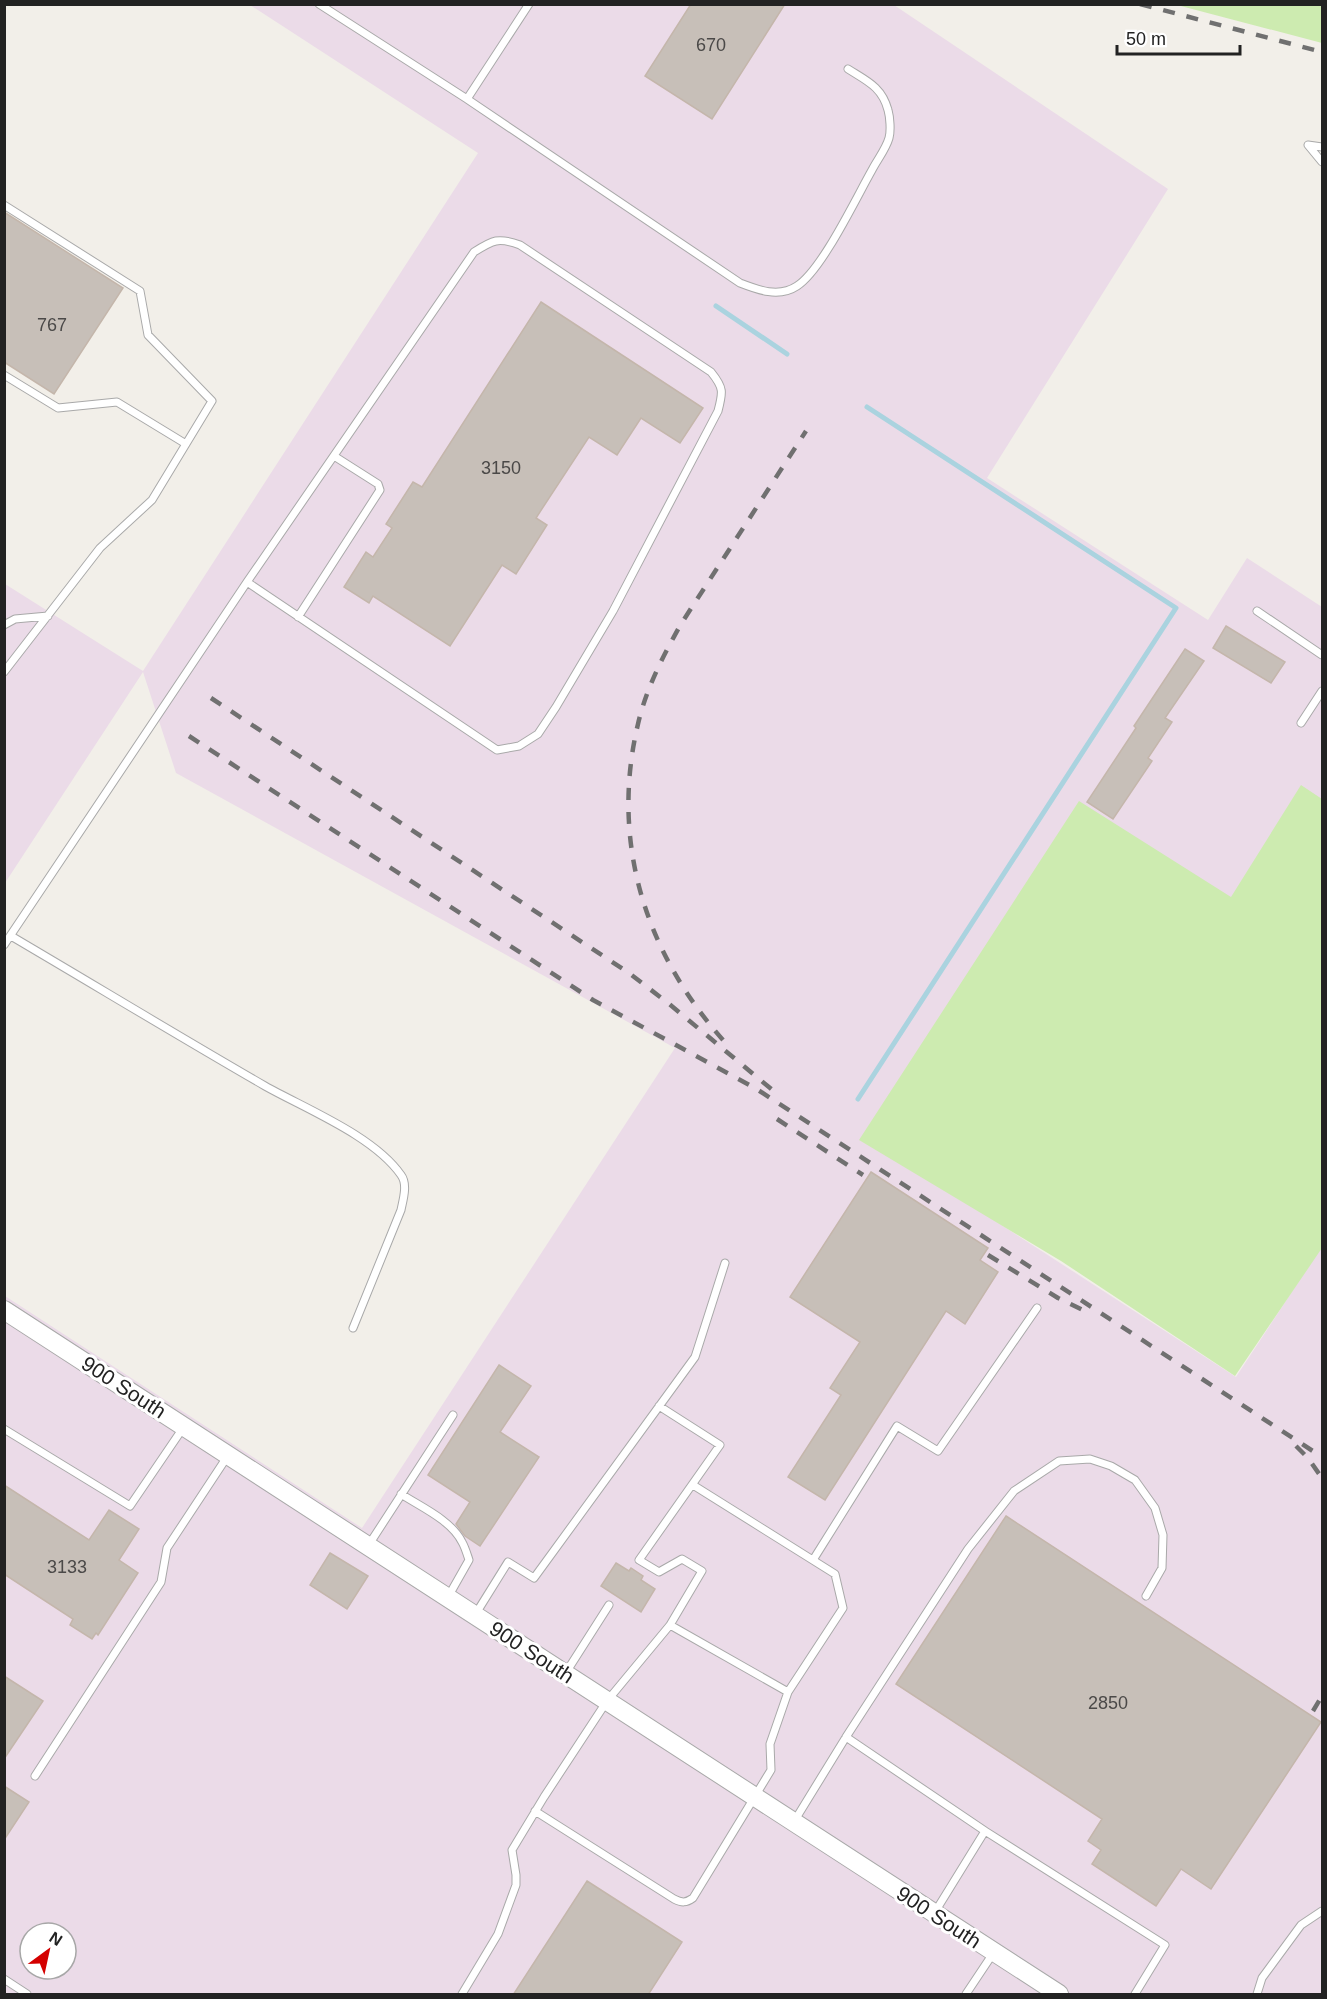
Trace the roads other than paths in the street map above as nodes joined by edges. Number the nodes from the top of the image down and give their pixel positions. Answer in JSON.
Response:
{"nodes":[{"id":1,"x":319,"y":4,"type":"edge"},
{"id":2,"x":529,"y":4,"type":"edge"},
{"id":3,"x":848,"y":69,"type":"dead end"},
{"id":4,"x":467,"y":99,"type":"junction"},
{"id":5,"x":1323,"y":147,"type":"edge"},
{"id":6,"x":1323,"y":162,"type":"edge"},
{"id":7,"x":4,"y":205,"type":"edge"},
{"id":8,"x":4,"y":375,"type":"edge"},
{"id":9,"x":186,"y":444,"type":"junction"},
{"id":10,"x":334,"y":456,"type":"junction"},
{"id":11,"x":247,"y":582,"type":"junction"},
{"id":12,"x":1257,"y":612,"type":"dead end"},
{"id":13,"x":48,"y":616,"type":"junction"},
{"id":14,"x":298,"y":617,"type":"junction"},
{"id":15,"x":4,"y":625,"type":"edge"},
{"id":16,"x":1323,"y":655,"type":"edge"},
{"id":17,"x":4,"y":672,"type":"edge"},
{"id":18,"x":1323,"y":691,"type":"edge"},
{"id":19,"x":1301,"y":723,"type":"dead end"},
{"id":20,"x":11,"y":936,"type":"junction"},
{"id":21,"x":4,"y":945,"type":"edge"},
{"id":22,"x":725,"y":1263,"type":"dead end"},
{"id":23,"x":1037,"y":1308,"type":"dead end"},
{"id":24,"x":4,"y":1310,"type":"edge"},
{"id":25,"x":353,"y":1329,"type":"dead end"},
{"id":26,"x":659,"y":1406,"type":"junction"},
{"id":27,"x":453,"y":1415,"type":"dead end"},
{"id":28,"x":184,"y":1426,"type":"junction"},
{"id":29,"x":4,"y":1429,"type":"edge"},
{"id":30,"x":228,"y":1455,"type":"junction"},
{"id":31,"x":693,"y":1485,"type":"junction"},
{"id":32,"x":401,"y":1494,"type":"junction"},
{"id":33,"x":368,"y":1546,"type":"junction"},
{"id":34,"x":813,"y":1560,"type":"junction"},
{"id":35,"x":1146,"y":1596,"type":"dead end"},
{"id":36,"x":448,"y":1597,"type":"junction"},
{"id":37,"x":609,"y":1605,"type":"dead end"},
{"id":38,"x":475,"y":1615,"type":"junction"},
{"id":39,"x":670,"y":1625,"type":"junction"},
{"id":40,"x":565,"y":1674,"type":"junction"},
{"id":41,"x":788,"y":1692,"type":"junction"},
{"id":42,"x":607,"y":1701,"type":"junction"},
{"id":43,"x":846,"y":1737,"type":"junction"},
{"id":44,"x":35,"y":1776,"type":"dead end"},
{"id":45,"x":754,"y":1796,"type":"junction"},
{"id":46,"x":535,"y":1811,"type":"junction"},
{"id":47,"x":793,"y":1822,"type":"junction"},
{"id":48,"x":985,"y":1830,"type":"junction"},
{"id":49,"x":1323,"y":1911,"type":"edge"},
{"id":50,"x":934,"y":1913,"type":"junction"},
{"id":51,"x":994,"y":1952,"type":"junction"},
{"id":52,"x":4,"y":1979,"type":"edge"},
{"id":53,"x":27,"y":1995,"type":"edge"},
{"id":54,"x":462,"y":1995,"type":"edge"},
{"id":55,"x":966,"y":1995,"type":"edge"},
{"id":56,"x":1059,"y":1995,"type":"edge"},
{"id":57,"x":1135,"y":1995,"type":"edge"},
{"id":58,"x":1257,"y":1995,"type":"edge"}],
"edges":[{"from":1,"to":4,"type":"lane"},
{"from":2,"to":4,"type":"lane"},
{"from":3,"to":4,"type":"lane"},
{"from":5,"to":6,"type":"lane"},
{"from":7,"to":9,"type":"lane"},
{"from":8,"to":9,"type":"lane"},
{"from":9,"to":13,"type":"lane"},
{"from":10,"to":11,"type":"lane"},
{"from":10,"to":14,"type":"lane"},
{"from":10,"to":14,"type":"lane"},
{"from":11,"to":14,"type":"lane"},
{"from":11,"to":20,"type":"lane"},
{"from":12,"to":16,"type":"lane"},
{"from":13,"to":15,"type":"lane"},
{"from":13,"to":17,"type":"lane"},
{"from":18,"to":19,"type":"lane"},
{"from":20,"to":21,"type":"lane"},
{"from":20,"to":25,"type":"lane"},
{"from":22,"to":26,"type":"lane"},
{"from":23,"to":34,"type":"lane"},
{"from":24,"to":28,"type":"street","name":"900 South"},
{"from":26,"to":31,"type":"lane"},
{"from":26,"to":38,"type":"lane"},
{"from":27,"to":32,"type":"lane"},
{"from":28,"to":29,"type":"lane"},
{"from":28,"to":30,"type":"street","name":"900 South"},
{"from":30,"to":33,"type":"street","name":"900 South"},
{"from":30,"to":44,"type":"lane"},
{"from":31,"to":34,"type":"lane"},
{"from":31,"to":39,"type":"lane"},
{"from":32,"to":33,"type":"lane"},
{"from":32,"to":36,"type":"lane"},
{"from":33,"to":36,"type":"street","name":"900 South"},
{"from":34,"to":41,"type":"lane"},
{"from":35,"to":43,"type":"lane"},
{"from":36,"to":38,"type":"street","name":"900 South"},
{"from":37,"to":40,"type":"lane"},
{"from":38,"to":40,"type":"street","name":"900 South"},
{"from":39,"to":41,"type":"lane"},
{"from":39,"to":42,"type":"lane"},
{"from":40,"to":42,"type":"street","name":"900 South"},
{"from":41,"to":45,"type":"lane"},
{"from":42,"to":45,"type":"street","name":"900 South"},
{"from":42,"to":46,"type":"lane"},
{"from":43,"to":47,"type":"lane"},
{"from":43,"to":48,"type":"lane"},
{"from":45,"to":46,"type":"lane"},
{"from":45,"to":47,"type":"street","name":"900 South"},
{"from":46,"to":54,"type":"lane"},
{"from":47,"to":50,"type":"street","name":"900 South"},
{"from":48,"to":50,"type":"lane"},
{"from":48,"to":57,"type":"lane"},
{"from":49,"to":58,"type":"lane"},
{"from":50,"to":51,"type":"street","name":"900 South"},
{"from":51,"to":55,"type":"lane"},
{"from":51,"to":56,"type":"street","name":"900 South"},
{"from":52,"to":53,"type":"lane"}]}
